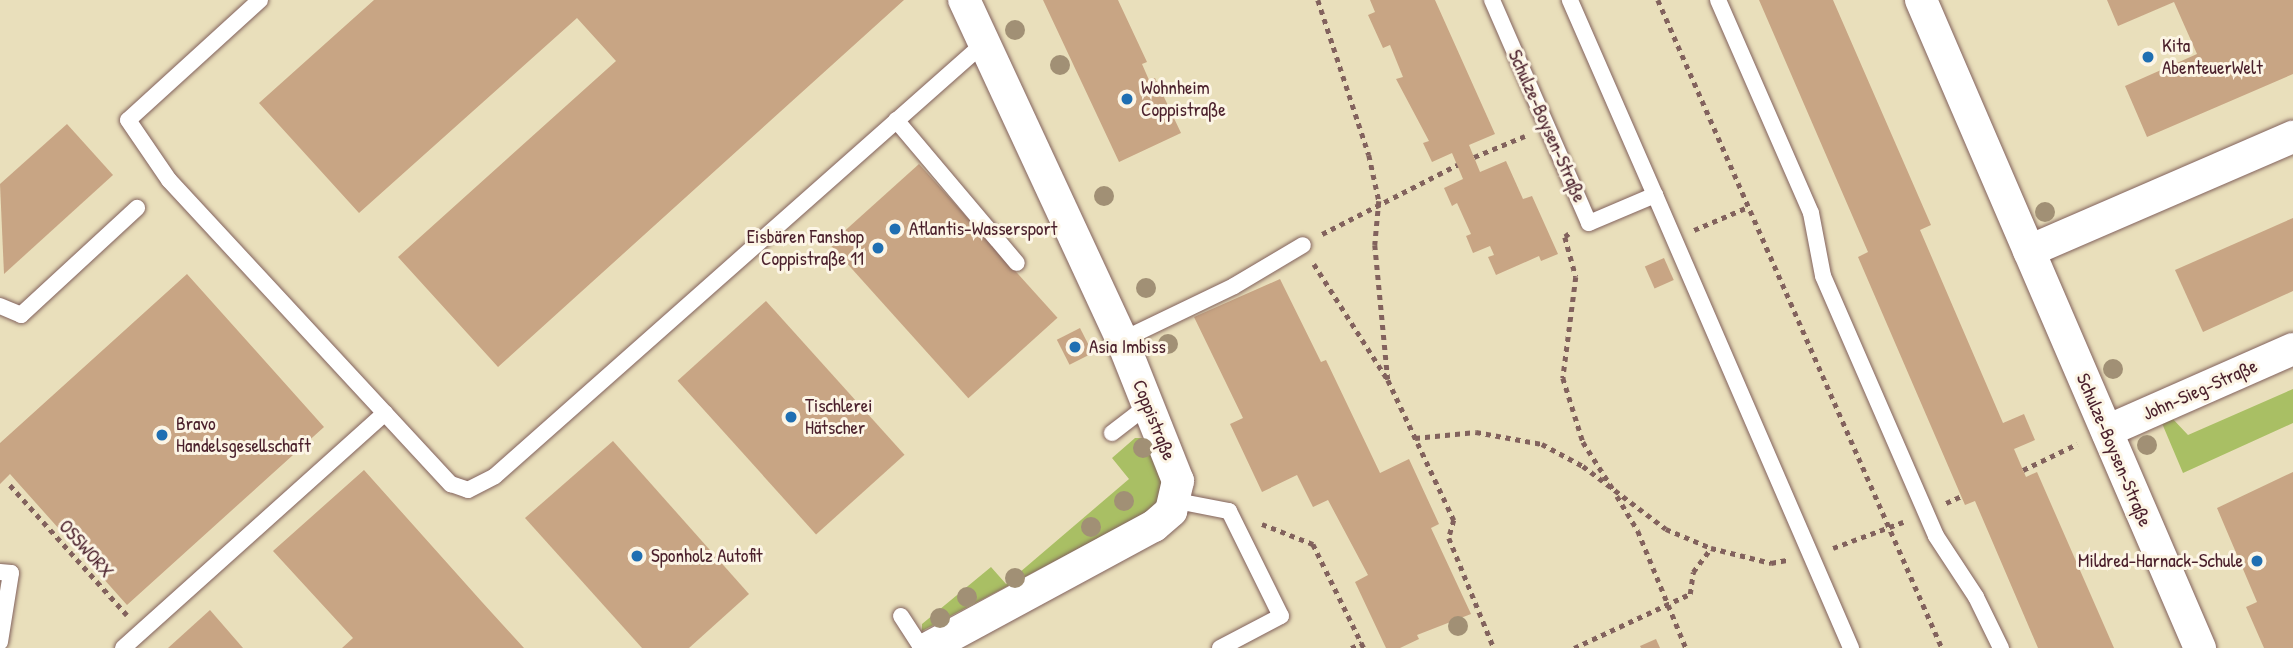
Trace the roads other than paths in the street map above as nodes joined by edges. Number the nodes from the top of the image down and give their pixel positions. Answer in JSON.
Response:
{"nodes":[{"id":1,"x":260,"y":0,"type":"edge"},
{"id":2,"x":964,"y":0,"type":"edge"},
{"id":3,"x":1492,"y":0,"type":"edge"},
{"id":4,"x":1570,"y":0,"type":"edge"},
{"id":5,"x":1718,"y":0,"type":"edge"},
{"id":6,"x":1921,"y":0,"type":"edge"},
{"id":7,"x":984,"y":43,"type":"junction"},
{"id":8,"x":896,"y":120,"type":"junction"},
{"id":9,"x":2293,"y":137,"type":"edge"},
{"id":10,"x":1655,"y":195,"type":"junction"},
{"id":11,"x":137,"y":208,"type":"dead end"},
{"id":12,"x":1303,"y":245,"type":"road end"},
{"id":13,"x":2029,"y":251,"type":"junction"},
{"id":14,"x":1017,"y":262,"type":"dead end"},
{"id":15,"x":0,"y":306,"type":"edge"},
{"id":16,"x":1122,"y":340,"type":"junction"},
{"id":17,"x":2293,"y":349,"type":"edge"},
{"id":18,"x":1147,"y":406,"type":"junction"},
{"id":19,"x":385,"y":413,"type":"junction"},
{"id":20,"x":2107,"y":431,"type":"junction"},
{"id":21,"x":1112,"y":433,"type":"dead end"},
{"id":22,"x":1177,"y":501,"type":"junction"},
{"id":23,"x":0,"y":572,"type":"edge"},
{"id":24,"x":901,"y":616,"type":"dead end"},
{"id":25,"x":0,"y":642,"type":"edge"},
{"id":26,"x":122,"y":648,"type":"edge"},
{"id":27,"x":922,"y":648,"type":"edge"},
{"id":28,"x":928,"y":648,"type":"edge"},
{"id":29,"x":1220,"y":648,"type":"edge"},
{"id":30,"x":1851,"y":648,"type":"edge"},
{"id":31,"x":2001,"y":648,"type":"edge"},
{"id":32,"x":2200,"y":648,"type":"edge"}],
"edges":[{"from":1,"to":19,"type":"lane"},
{"from":2,"to":7,"type":"street","name":"Coppistraße"},
{"from":3,"to":10,"type":"lane","name":"Schulze-Boysen-Straße"},
{"from":4,"to":10,"type":"lane"},
{"from":5,"to":31,"type":"lane"},
{"from":6,"to":13,"type":"street","name":"Schulze-Boysen-Straße"},
{"from":7,"to":8,"type":"lane"},
{"from":7,"to":16,"type":"street","name":"Coppistraße"},
{"from":8,"to":14,"type":"lane"},
{"from":8,"to":19,"type":"lane"},
{"from":9,"to":13,"type":"street"},
{"from":10,"to":30,"type":"lane"},
{"from":11,"to":15,"type":"lane"},
{"from":12,"to":16,"type":"lane"},
{"from":13,"to":20,"type":"street","name":"Schulze-Boysen-Straße"},
{"from":16,"to":18,"type":"street","name":"Coppistraße"},
{"from":17,"to":20,"type":"street","name":"John-Sieg-Straße"},
{"from":18,"to":21,"type":"lane"},
{"from":18,"to":22,"type":"street","name":"Coppistraße"},
{"from":19,"to":26,"type":"lane"},
{"from":20,"to":32,"type":"street","name":"Schulze-Boysen-Straße"},
{"from":22,"to":28,"type":"street"},
{"from":22,"to":29,"type":"lane"},
{"from":23,"to":25,"type":"lane"},
{"from":24,"to":27,"type":"lane"}]}
